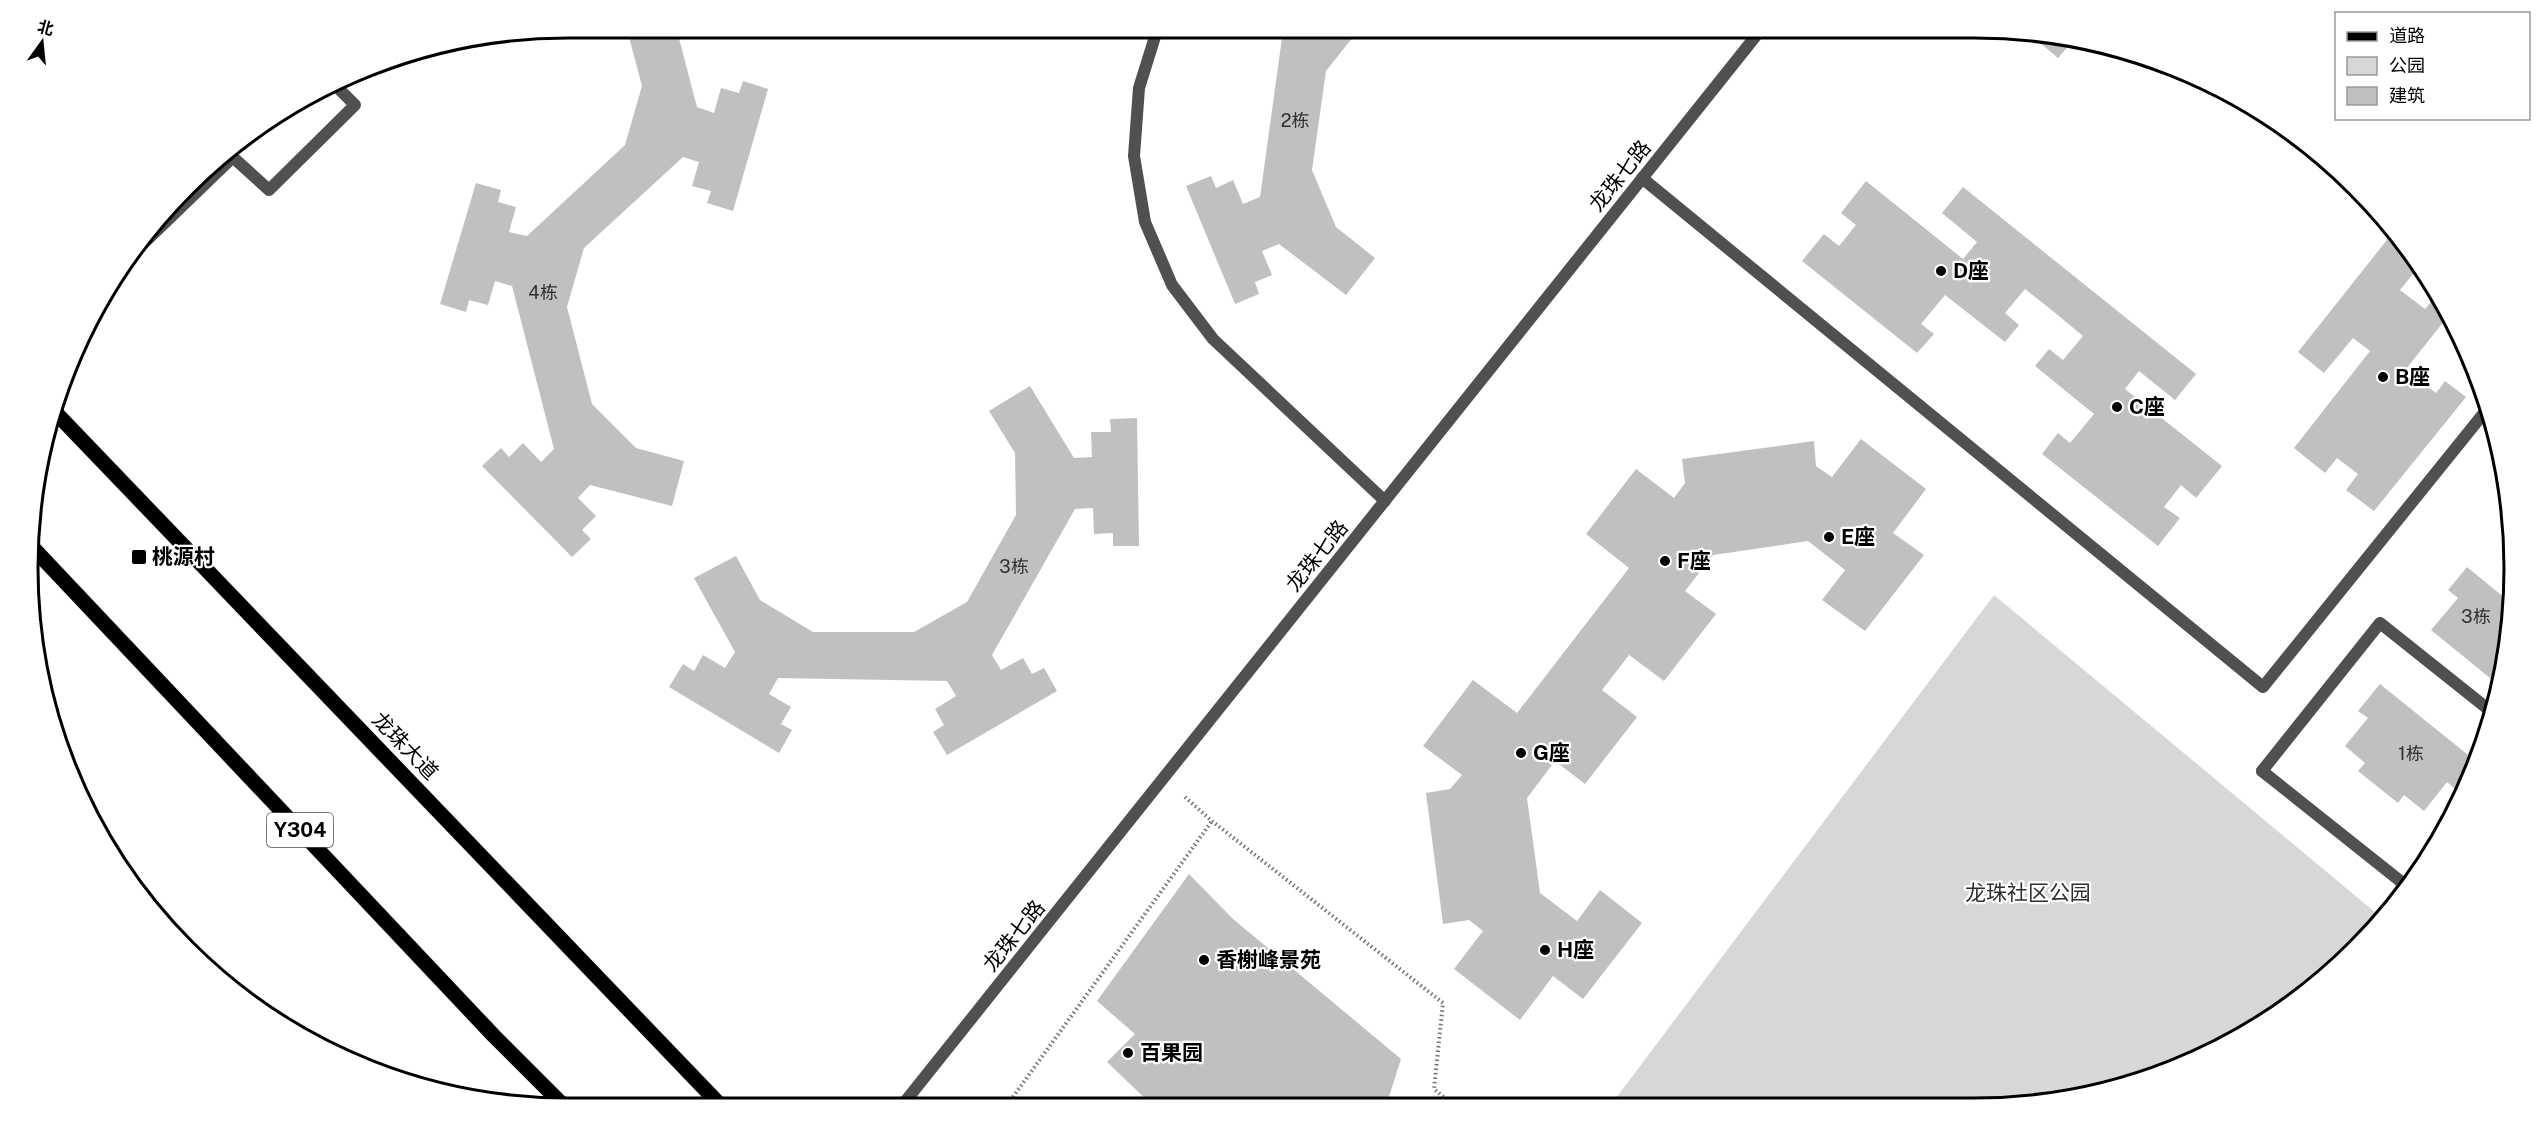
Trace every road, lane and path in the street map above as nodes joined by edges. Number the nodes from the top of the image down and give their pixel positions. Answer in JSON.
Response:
{"nodes":[{"id":1,"x":1155,"y":38,"type":"edge"},
{"id":2,"x":1754,"y":38,"type":"edge"},
{"id":3,"x":339,"y":89,"type":"edge"},
{"id":4,"x":233,"y":157,"type":"edge"},
{"id":5,"x":1642,"y":178,"type":"junction"},
{"id":6,"x":2482,"y":416,"type":"edge"},
{"id":7,"x":60,"y":417,"type":"edge"},
{"id":8,"x":1385,"y":501,"type":"junction"},
{"id":9,"x":38,"y":555,"type":"edge"},
{"id":10,"x":2485,"y":707,"type":"edge"},
{"id":11,"x":1164,"y":778,"type":"junction"},
{"id":12,"x":1212,"y":821,"type":"junction"},
{"id":13,"x":2401,"y":882,"type":"edge"},
{"id":14,"x":556,"y":1098,"type":"edge"},
{"id":15,"x":714,"y":1098,"type":"edge"},
{"id":16,"x":908,"y":1098,"type":"edge"},
{"id":17,"x":1012,"y":1098,"type":"edge"},
{"id":18,"x":1445,"y":1098,"type":"edge"}],
"edges":[{"from":1,"to":8,"type":"street"},
{"from":2,"to":5,"type":"street","name":"龙珠七路"},
{"from":3,"to":4,"type":"street"},
{"from":5,"to":6,"type":"street"},
{"from":5,"to":8,"type":"street","name":"龙珠七路"},
{"from":7,"to":15,"type":"main road","name":"龙珠大道"},
{"from":8,"to":11,"type":"street","name":"龙珠七路"},
{"from":9,"to":14,"type":"main road","number":"Y304"},
{"from":10,"to":13,"type":"street"},
{"from":11,"to":12,"type":"path"},
{"from":11,"to":16,"type":"street","name":"龙珠七路"},
{"from":12,"to":17,"type":"path"},
{"from":12,"to":18,"type":"path"}]}
